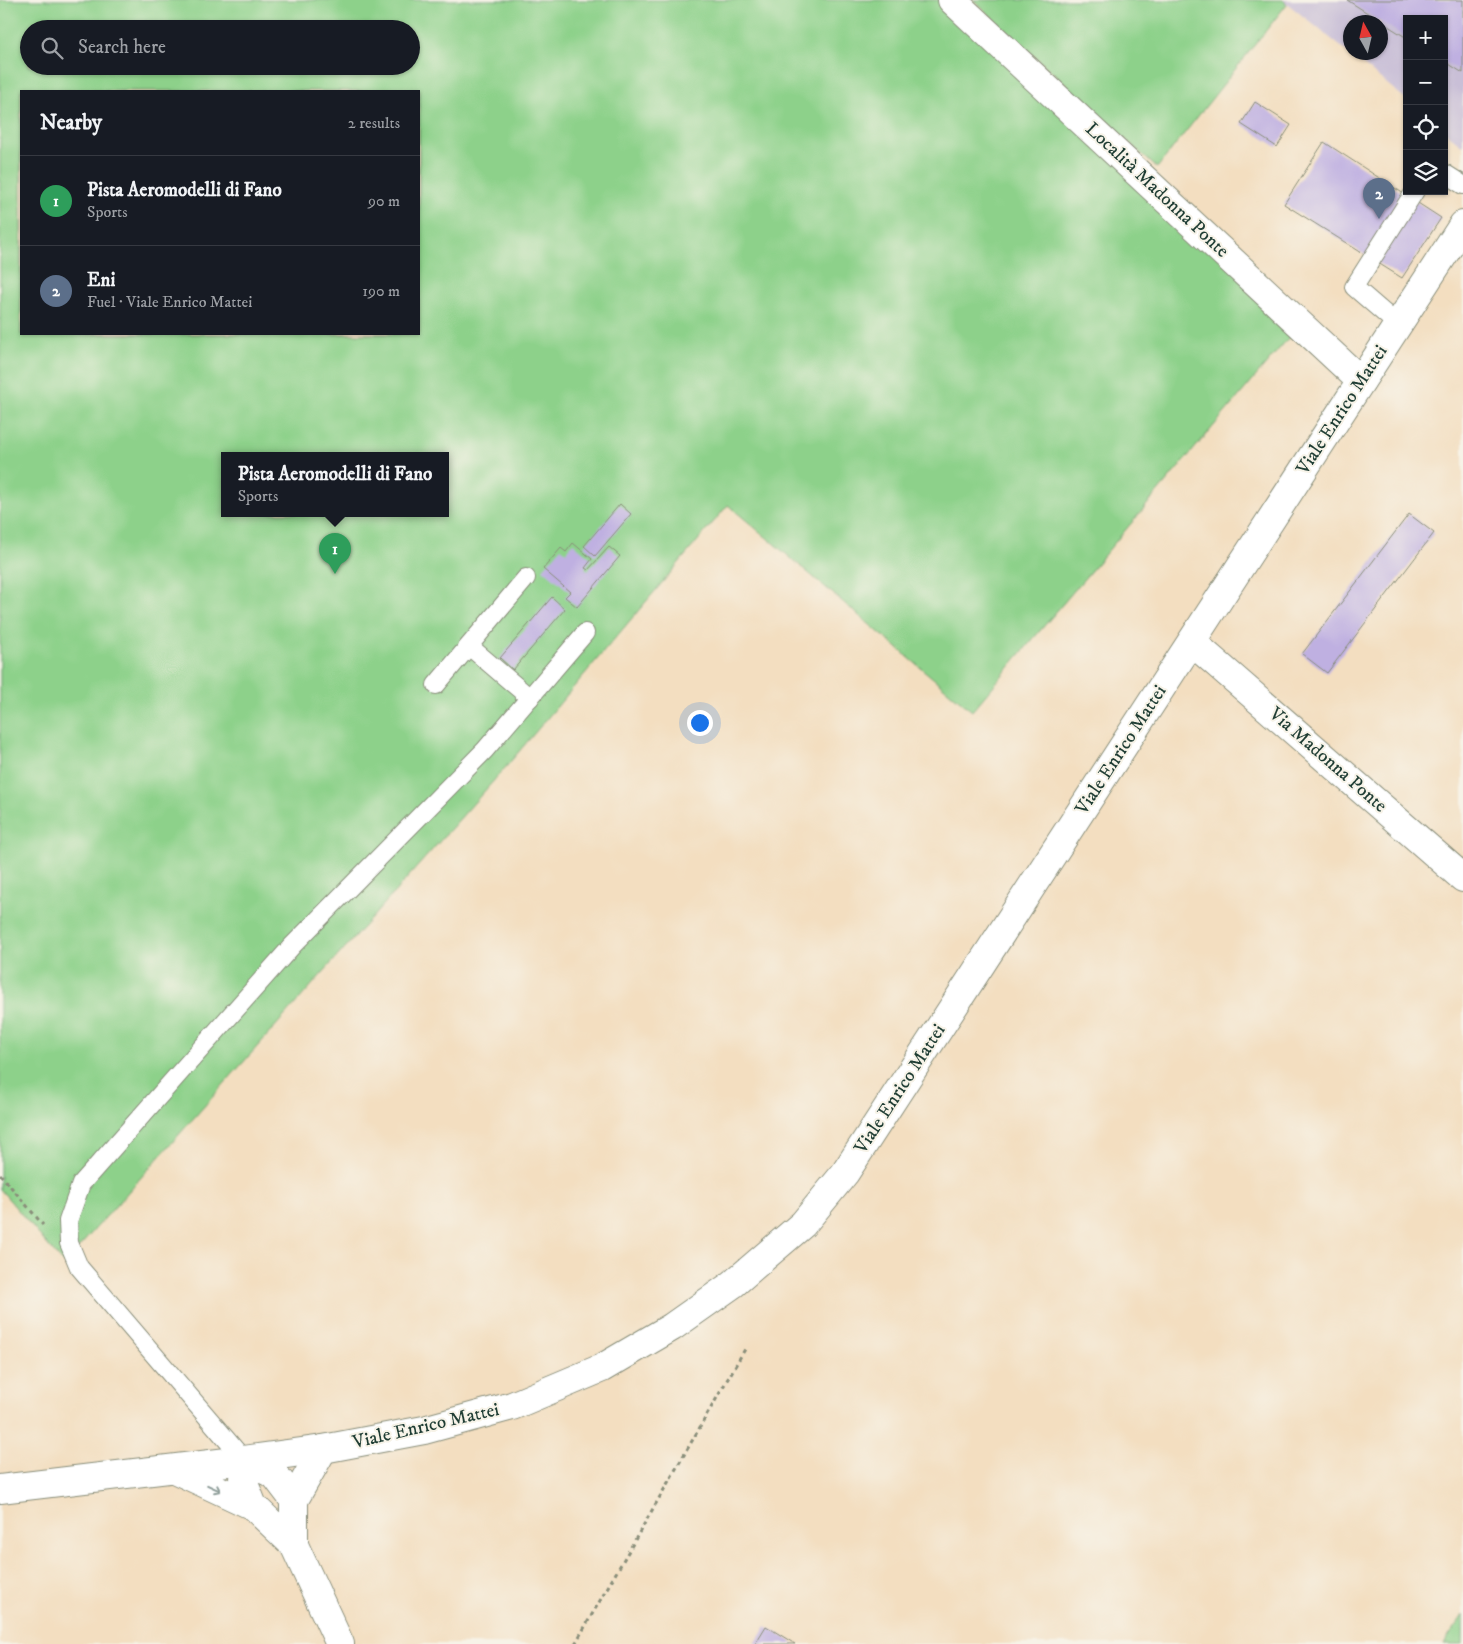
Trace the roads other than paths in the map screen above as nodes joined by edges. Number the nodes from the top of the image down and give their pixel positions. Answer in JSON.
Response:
{"nodes":[{"id":1,"x":952,"y":0,"type":"edge"},
{"id":2,"x":1448,"y":176,"type":"edge"},
{"id":3,"x":1463,"y":185,"type":"edge"},
{"id":4,"x":1412,"y":195,"type":"edge"},
{"id":5,"x":1463,"y":225,"type":"edge"},
{"id":6,"x":1398,"y":325,"type":"junction"},
{"id":7,"x":1361,"y":381,"type":"junction"},
{"id":8,"x":526,"y":578,"type":"dead end"},
{"id":9,"x":585,"y":633,"type":"dead end"},
{"id":10,"x":1192,"y":642,"type":"junction"},
{"id":11,"x":469,"y":646,"type":"junction"},
{"id":12,"x":436,"y":685,"type":"dead end"},
{"id":13,"x":530,"y":698,"type":"junction"},
{"id":14,"x":1463,"y":878,"type":"edge"},
{"id":15,"x":323,"y":1449,"type":"junction"},
{"id":16,"x":244,"y":1460,"type":"junction"},
{"id":17,"x":174,"y":1469,"type":"junction"},
{"id":18,"x":0,"y":1489,"type":"edge"},
{"id":19,"x":294,"y":1500,"type":"junction"},
{"id":20,"x":254,"y":1506,"type":"junction"},
{"id":21,"x":294,"y":1545,"type":"junction"},
{"id":22,"x":340,"y":1644,"type":"edge"}],
"edges":[{"from":1,"to":7,"type":"street","name":"Località Madonna Ponte"},
{"from":2,"to":3,"type":"lane"},
{"from":4,"to":6,"type":"lane"},
{"from":5,"to":6,"type":"street","name":"Viale Enrico Mattei"},
{"from":6,"to":7,"type":"street","name":"Viale Enrico Mattei"},
{"from":7,"to":10,"type":"street","name":"Viale Enrico Mattei"},
{"from":8,"to":11,"type":"lane"},
{"from":9,"to":13,"type":"lane"},
{"from":10,"to":14,"type":"street","name":"Via Madonna Ponte"},
{"from":10,"to":15,"type":"street","name":"Viale Enrico Mattei"},
{"from":11,"to":12,"type":"lane"},
{"from":11,"to":13,"type":"lane"},
{"from":13,"to":16,"type":"lane"},
{"from":15,"to":16,"type":"street","name":"Viale Enrico Mattei"},
{"from":15,"to":19,"type":"street"},
{"from":16,"to":17,"type":"street","name":"Viale Enrico Mattei"},
{"from":16,"to":19,"type":"street"},
{"from":16,"to":20,"type":"street"},
{"from":17,"to":18,"type":"street","name":"Viale Enrico Mattei"},
{"from":17,"to":20,"type":"street","one_way":true},
{"from":19,"to":21,"type":"street"},
{"from":20,"to":21,"type":"street"},
{"from":21,"to":22,"type":"street"}]}
